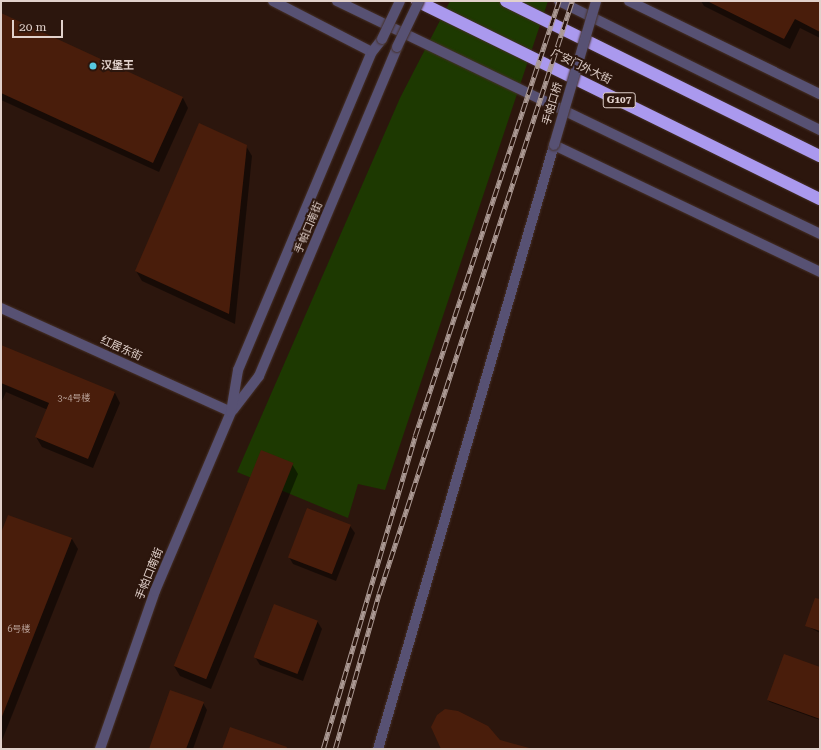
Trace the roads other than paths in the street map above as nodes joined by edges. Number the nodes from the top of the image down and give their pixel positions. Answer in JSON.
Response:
{"nodes":[{"id":1,"x":273,"y":1,"type":"edge"},
{"id":2,"x":337,"y":1,"type":"edge"},
{"id":3,"x":400,"y":1,"type":"edge"},
{"id":4,"x":418,"y":1,"type":"edge"},
{"id":5,"x":506,"y":1,"type":"edge"},
{"id":6,"x":559,"y":1,"type":"edge"},
{"id":7,"x":596,"y":1,"type":"edge"},
{"id":8,"x":629,"y":1,"type":"edge"},
{"id":9,"x":372,"y":52,"type":"junction"},
{"id":10,"x":820,"y":94,"type":"edge"},
{"id":11,"x":820,"y":130,"type":"edge"},
{"id":12,"x":554,"y":145,"type":"junction"},
{"id":13,"x":820,"y":156,"type":"edge"},
{"id":14,"x":820,"y":198,"type":"edge"},
{"id":15,"x":820,"y":234,"type":"edge"},
{"id":16,"x":820,"y":272,"type":"edge"},
{"id":17,"x":1,"y":308,"type":"edge"},
{"id":18,"x":231,"y":412,"type":"junction"},
{"id":19,"x":100,"y":749,"type":"edge"},
{"id":20,"x":378,"y":749,"type":"edge"}],
"edges":[{"from":1,"to":9,"type":"street"},
{"from":2,"to":15,"type":"street"},
{"from":3,"to":9,"type":"street","name":"手帕口南街","bridge":true},
{"from":4,"to":14,"type":"highway","name":"广安门外大街","number":"G107"},
{"from":4,"to":18,"type":"street","name":"手帕口南街","bridge":true},
{"from":5,"to":13,"type":"highway"},
{"from":6,"to":11,"type":"street"},
{"from":7,"to":12,"type":"street","name":"手帕口桥","bridge":true},
{"from":8,"to":10,"type":"street"},
{"from":9,"to":18,"type":"street","name":"手帕口南街"},
{"from":12,"to":16,"type":"street"},
{"from":12,"to":20,"type":"street","name":"手帕口桥"},
{"from":17,"to":18,"type":"street","name":"红居东街"},
{"from":18,"to":19,"type":"street","name":"手帕口南街"}]}
